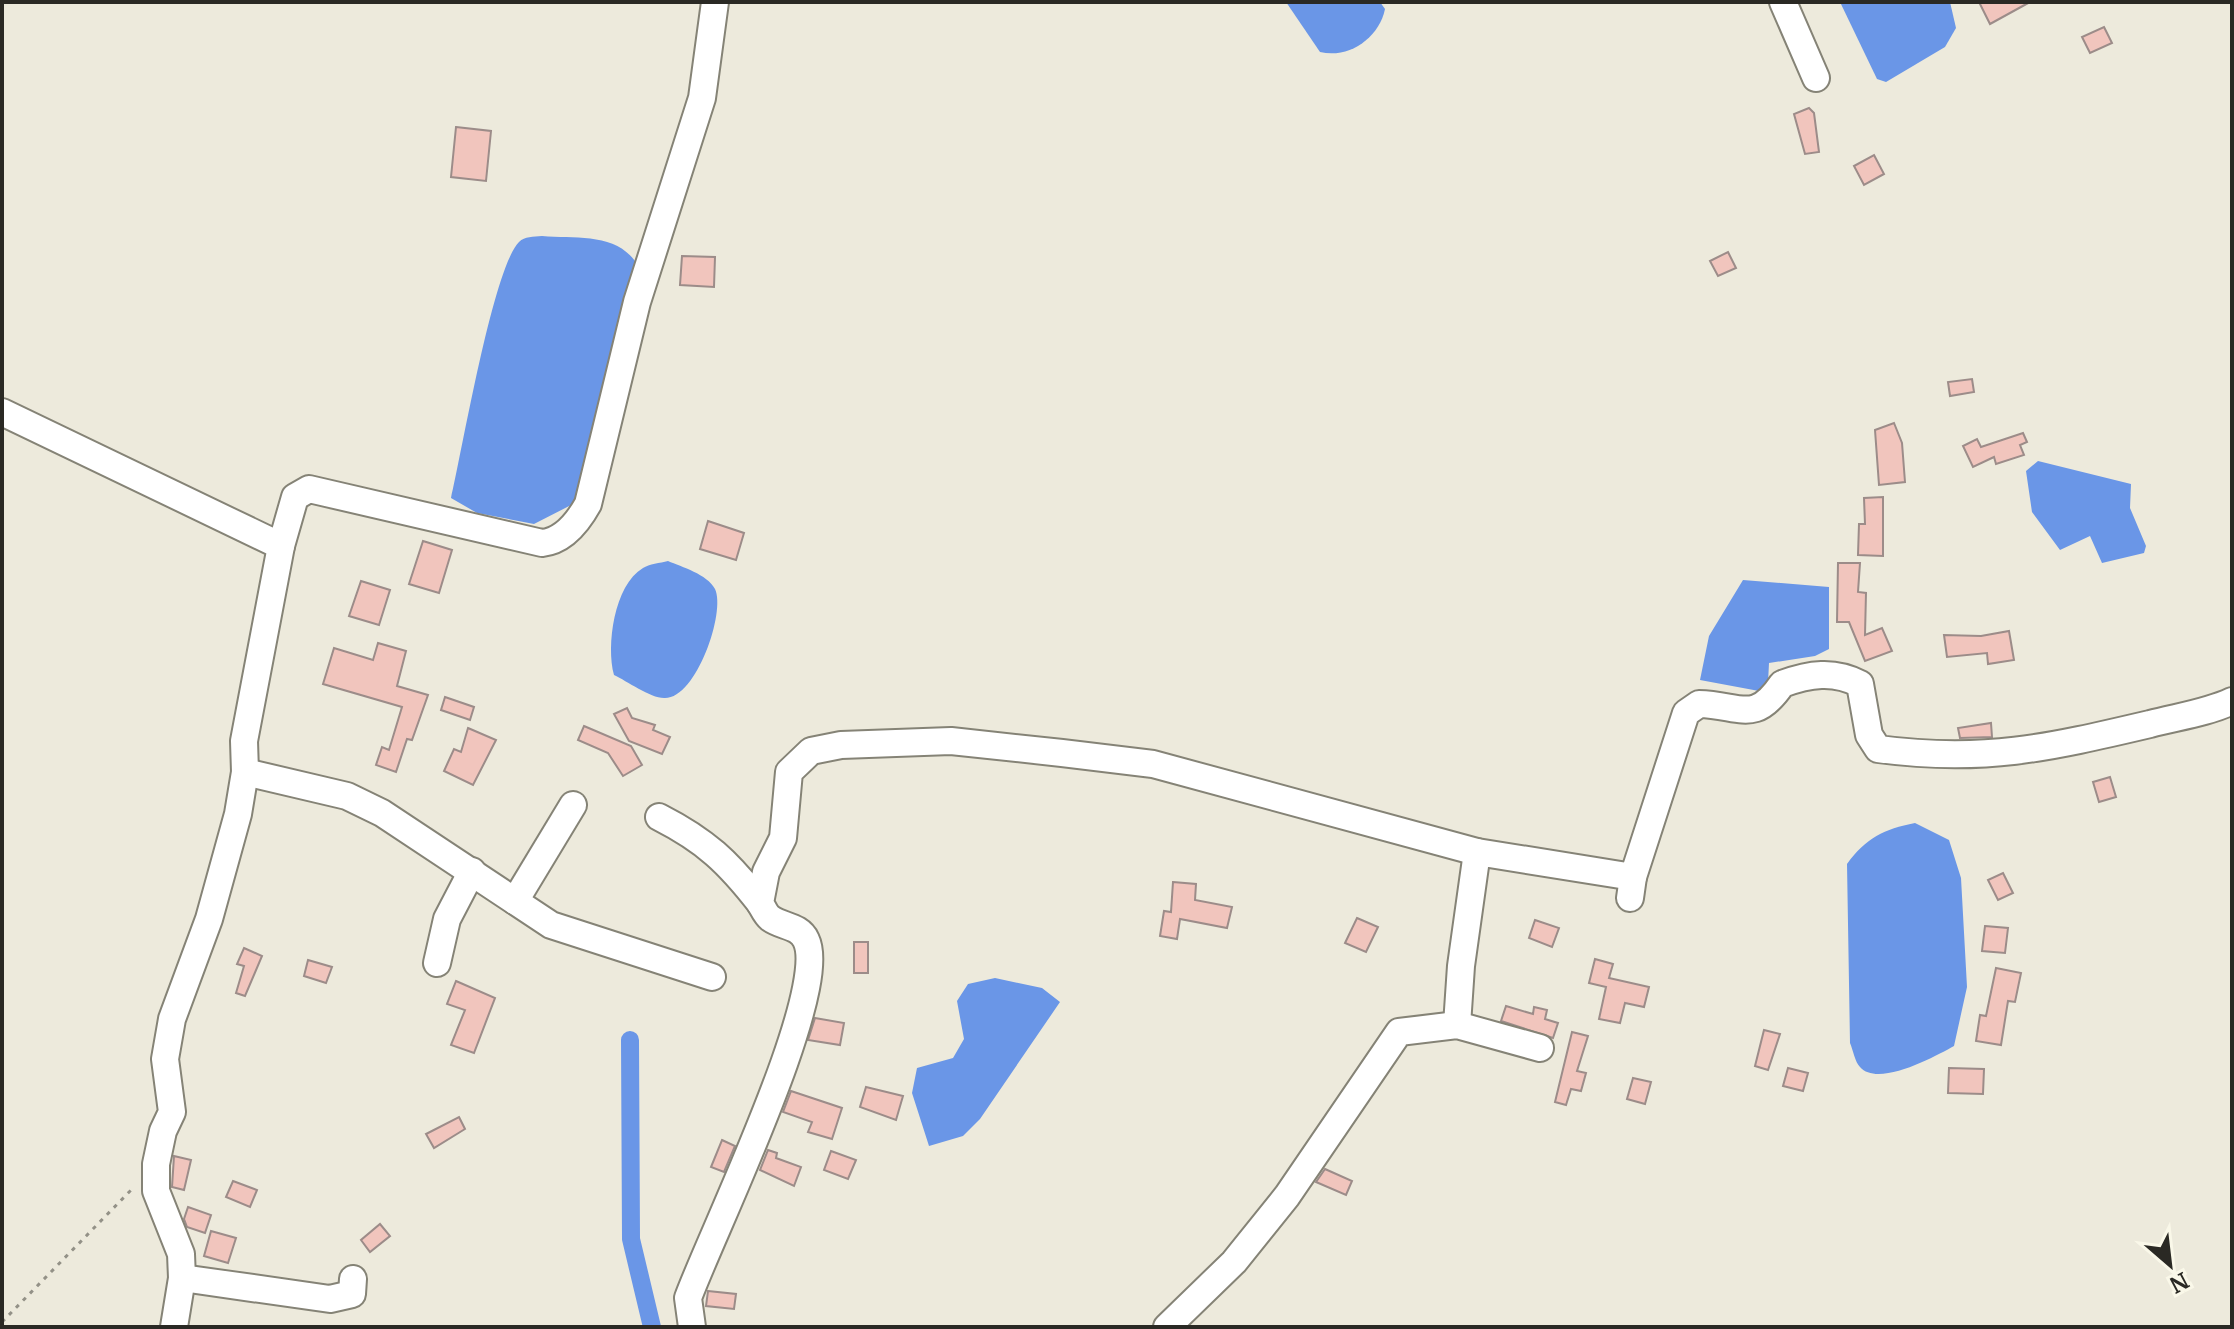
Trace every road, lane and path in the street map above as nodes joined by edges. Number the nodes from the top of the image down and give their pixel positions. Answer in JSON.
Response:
{"nodes":[{"id":1,"x":715,"y":2,"type":"edge"},
{"id":2,"x":1783,"y":2,"type":"edge"},
{"id":3,"x":1816,"y":78,"type":"dead end"},
{"id":4,"x":2,"y":412,"type":"edge"},
{"id":5,"x":281,"y":546,"type":"junction"},
{"id":6,"x":2232,"y":701,"type":"edge"},
{"id":7,"x":245,"y":772,"type":"junction"},
{"id":8,"x":573,"y":805,"type":"dead end"},
{"id":9,"x":659,"y":817,"type":"dead end"},
{"id":10,"x":1477,"y":852,"type":"junction"},
{"id":11,"x":472,"y":871,"type":"junction"},
{"id":12,"x":515,"y":901,"type":"junction"},
{"id":13,"x":760,"y":903,"type":"junction"},
{"id":14,"x":437,"y":963,"type":"dead end"},
{"id":15,"x":712,"y":977,"type":"dead end"},
{"id":16,"x":1457,"y":1025,"type":"junction"},
{"id":17,"x":1540,"y":1048,"type":"dead end"},
{"id":18,"x":156,"y":1164,"type":"junction"},
{"id":19,"x":182,"y":1278,"type":"junction"},
{"id":20,"x":353,"y":1279,"type":"dead end"},
{"id":21,"x":2,"y":1322,"type":"edge"},
{"id":22,"x":174,"y":1327,"type":"edge"},
{"id":23,"x":692,"y":1327,"type":"edge"},
{"id":24,"x":1167,"y":1327,"type":"edge"}],
"edges":[{"from":1,"to":5,"type":"street"},
{"from":2,"to":3,"type":"street"},
{"from":4,"to":5,"type":"street"},
{"from":5,"to":7,"type":"street"},
{"from":6,"to":10,"type":"street"},
{"from":7,"to":11,"type":"street"},
{"from":7,"to":18,"type":"street"},
{"from":8,"to":12,"type":"street"},
{"from":9,"to":13,"type":"street"},
{"from":10,"to":13,"type":"street"},
{"from":10,"to":16,"type":"street"},
{"from":11,"to":12,"type":"street"},
{"from":11,"to":14,"type":"street"},
{"from":12,"to":15,"type":"street"},
{"from":13,"to":23,"type":"street"},
{"from":16,"to":17,"type":"street"},
{"from":16,"to":24,"type":"street"},
{"from":18,"to":19,"type":"street"},
{"from":18,"to":21,"type":"path"},
{"from":19,"to":20,"type":"street"},
{"from":19,"to":22,"type":"street"}]}
